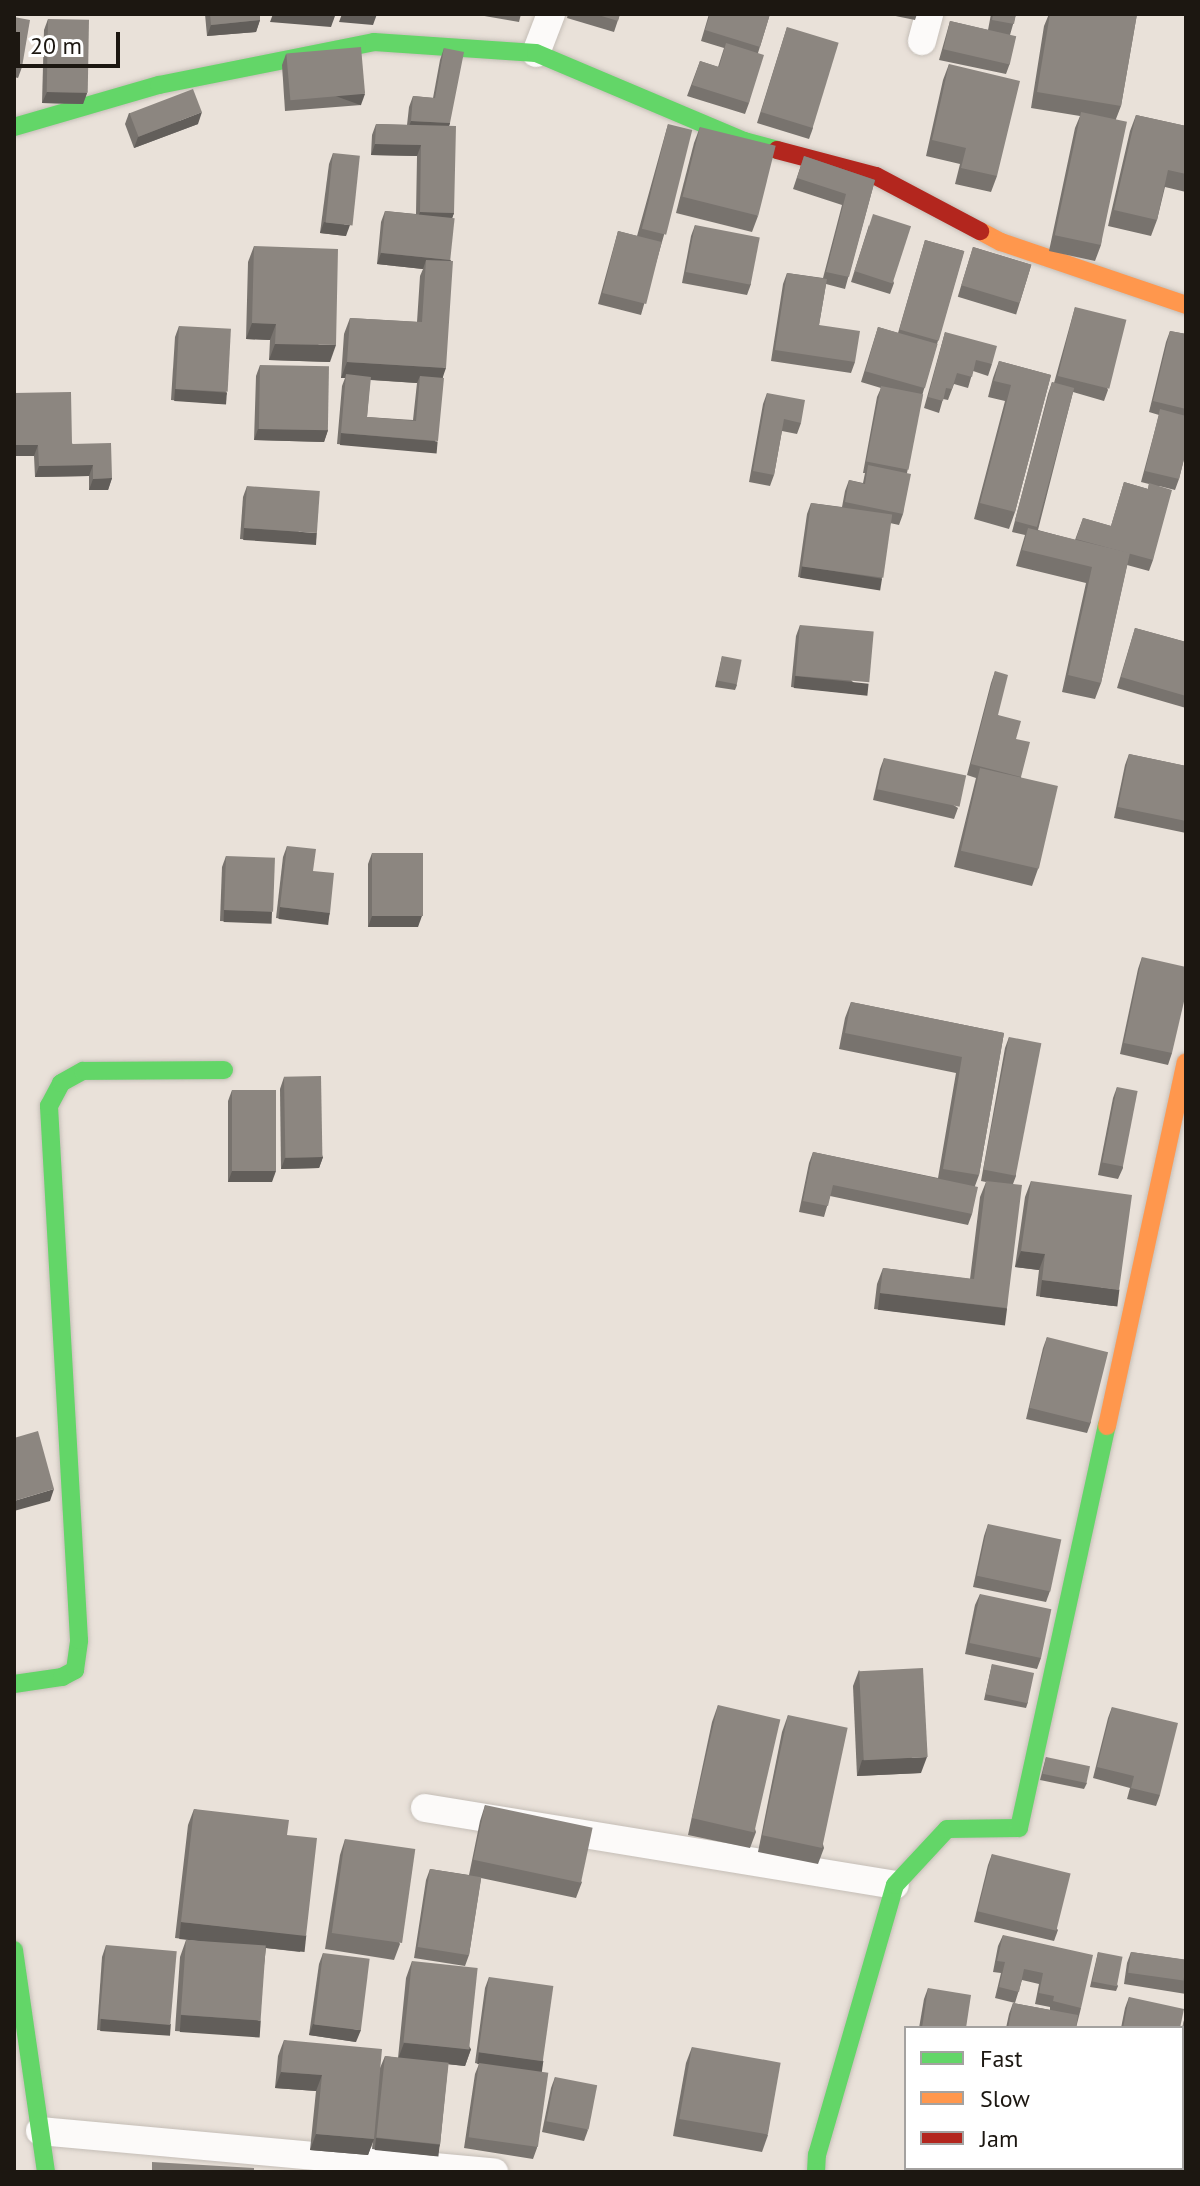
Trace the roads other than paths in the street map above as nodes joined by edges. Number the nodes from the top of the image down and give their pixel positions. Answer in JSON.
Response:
{"nodes":[{"id":1,"x":551,"y":14,"type":"edge"},
{"id":2,"x":536,"y":53,"type":"junction"},
{"id":3,"x":14,"y":127,"type":"edge"},
{"id":4,"x":1186,"y":305,"type":"edge"},
{"id":5,"x":1186,"y":1062,"type":"edge"},
{"id":6,"x":224,"y":1070,"type":"dead end"},
{"id":7,"x":14,"y":1684,"type":"edge"},
{"id":8,"x":425,"y":1808,"type":"dead end"},
{"id":9,"x":895,"y":1885,"type":"junction"},
{"id":10,"x":14,"y":1950,"type":"edge"},
{"id":11,"x":40,"y":2131,"type":"junction"},
{"id":12,"x":483,"y":2171,"type":"edge"},
{"id":13,"x":46,"y":2172,"type":"edge"},
{"id":14,"x":816,"y":2172,"type":"edge"}],
"edges":[{"from":1,"to":2,"type":"street"},
{"from":2,"to":3,"type":"street"},
{"from":2,"to":4,"type":"street"},
{"from":5,"to":9,"type":"street"},
{"from":6,"to":7,"type":"street"},
{"from":8,"to":9,"type":"street"},
{"from":9,"to":14,"type":"street"},
{"from":10,"to":11,"type":"street"},
{"from":11,"to":12,"type":"street"},
{"from":11,"to":13,"type":"street"}]}
